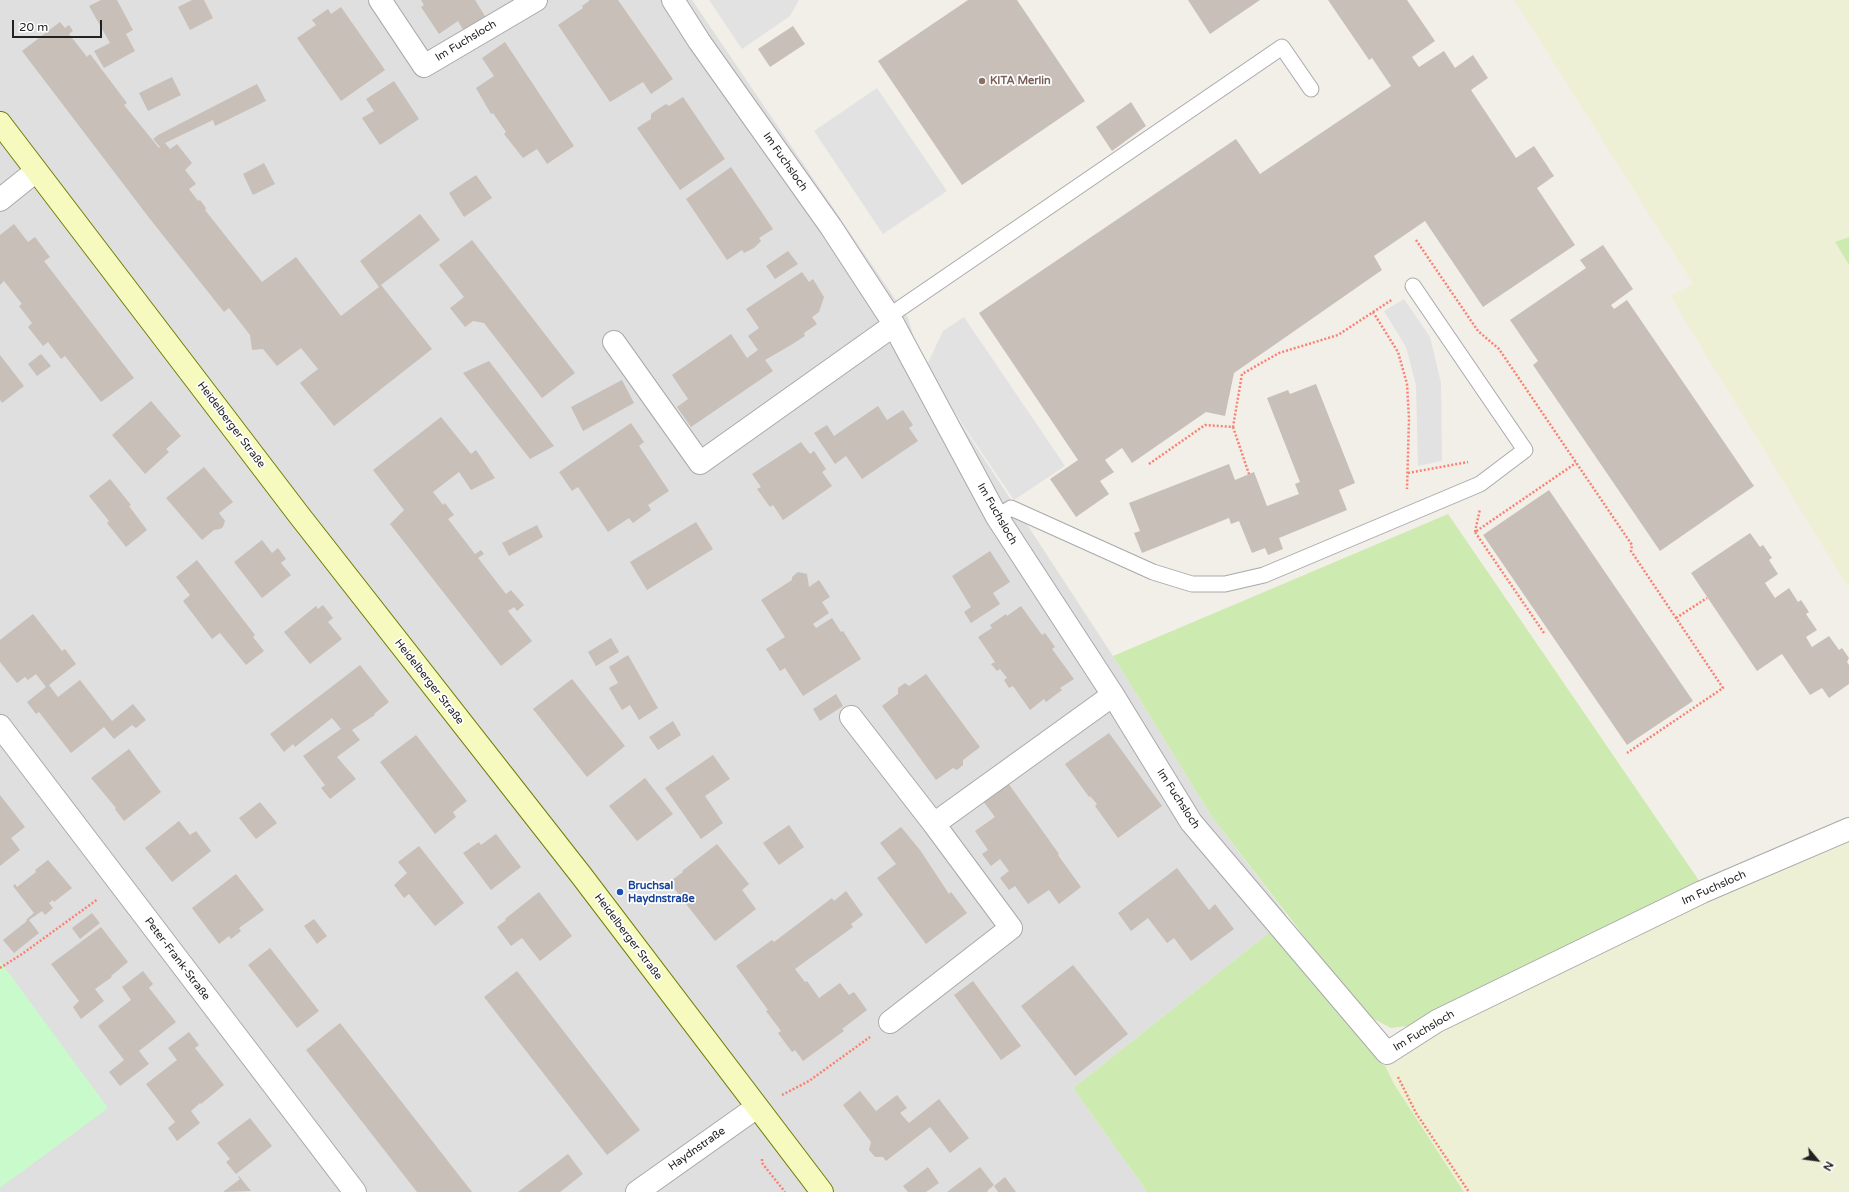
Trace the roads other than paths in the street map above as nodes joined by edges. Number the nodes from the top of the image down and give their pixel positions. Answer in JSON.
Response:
{"nodes":[{"id":1,"x":380,"y":0,"type":"edge"},
{"id":2,"x":536,"y":0,"type":"edge"},
{"id":3,"x":673,"y":0,"type":"edge"},
{"id":4,"x":1311,"y":89,"type":"dead end"},
{"id":5,"x":1,"y":123,"type":"edge"},
{"id":6,"x":36,"y":171,"type":"junction"},
{"id":7,"x":0,"y":200,"type":"edge"},
{"id":8,"x":1413,"y":286,"type":"road end"},
{"id":9,"x":892,"y":321,"type":"junction"},
{"id":10,"x":614,"y":342,"type":"dead end"},
{"id":11,"x":997,"y":516,"type":"junction"},
{"id":12,"x":1113,"y":695,"type":"junction"},
{"id":13,"x":852,"y":717,"type":"dead end"},
{"id":14,"x":0,"y":726,"type":"edge"},
{"id":15,"x":934,"y":824,"type":"junction"},
{"id":16,"x":1849,"y":829,"type":"edge"},
{"id":17,"x":890,"y":1022,"type":"road end"},
{"id":18,"x":757,"y":1107,"type":"junction"},
{"id":19,"x":355,"y":1192,"type":"edge"},
{"id":20,"x":637,"y":1192,"type":"edge"},
{"id":21,"x":822,"y":1192,"type":"edge"}],
"edges":[{"from":1,"to":2,"type":"street","name":"Im Fuchsloch"},
{"from":3,"to":9,"type":"street","name":"Im Fuchsloch"},
{"from":4,"to":9,"type":"lane"},
{"from":5,"to":6,"type":"main road","name":"Heidelberger Straße"},
{"from":6,"to":7,"type":"street"},
{"from":6,"to":18,"type":"main road","name":"Heidelberger Straße"},
{"from":8,"to":11,"type":"lane"},
{"from":9,"to":10,"type":"street"},
{"from":9,"to":11,"type":"street","name":"Im Fuchsloch"},
{"from":11,"to":12,"type":"street","name":"Im Fuchsloch"},
{"from":12,"to":15,"type":"street"},
{"from":12,"to":16,"type":"street","name":"Im Fuchsloch"},
{"from":13,"to":15,"type":"street"},
{"from":14,"to":19,"type":"street","name":"Peter-Frank-Straße"},
{"from":15,"to":17,"type":"street"},
{"from":18,"to":20,"type":"street","name":"Haydnstraße"},
{"from":18,"to":21,"type":"main road","name":"Heidelberger Straße"}]}
